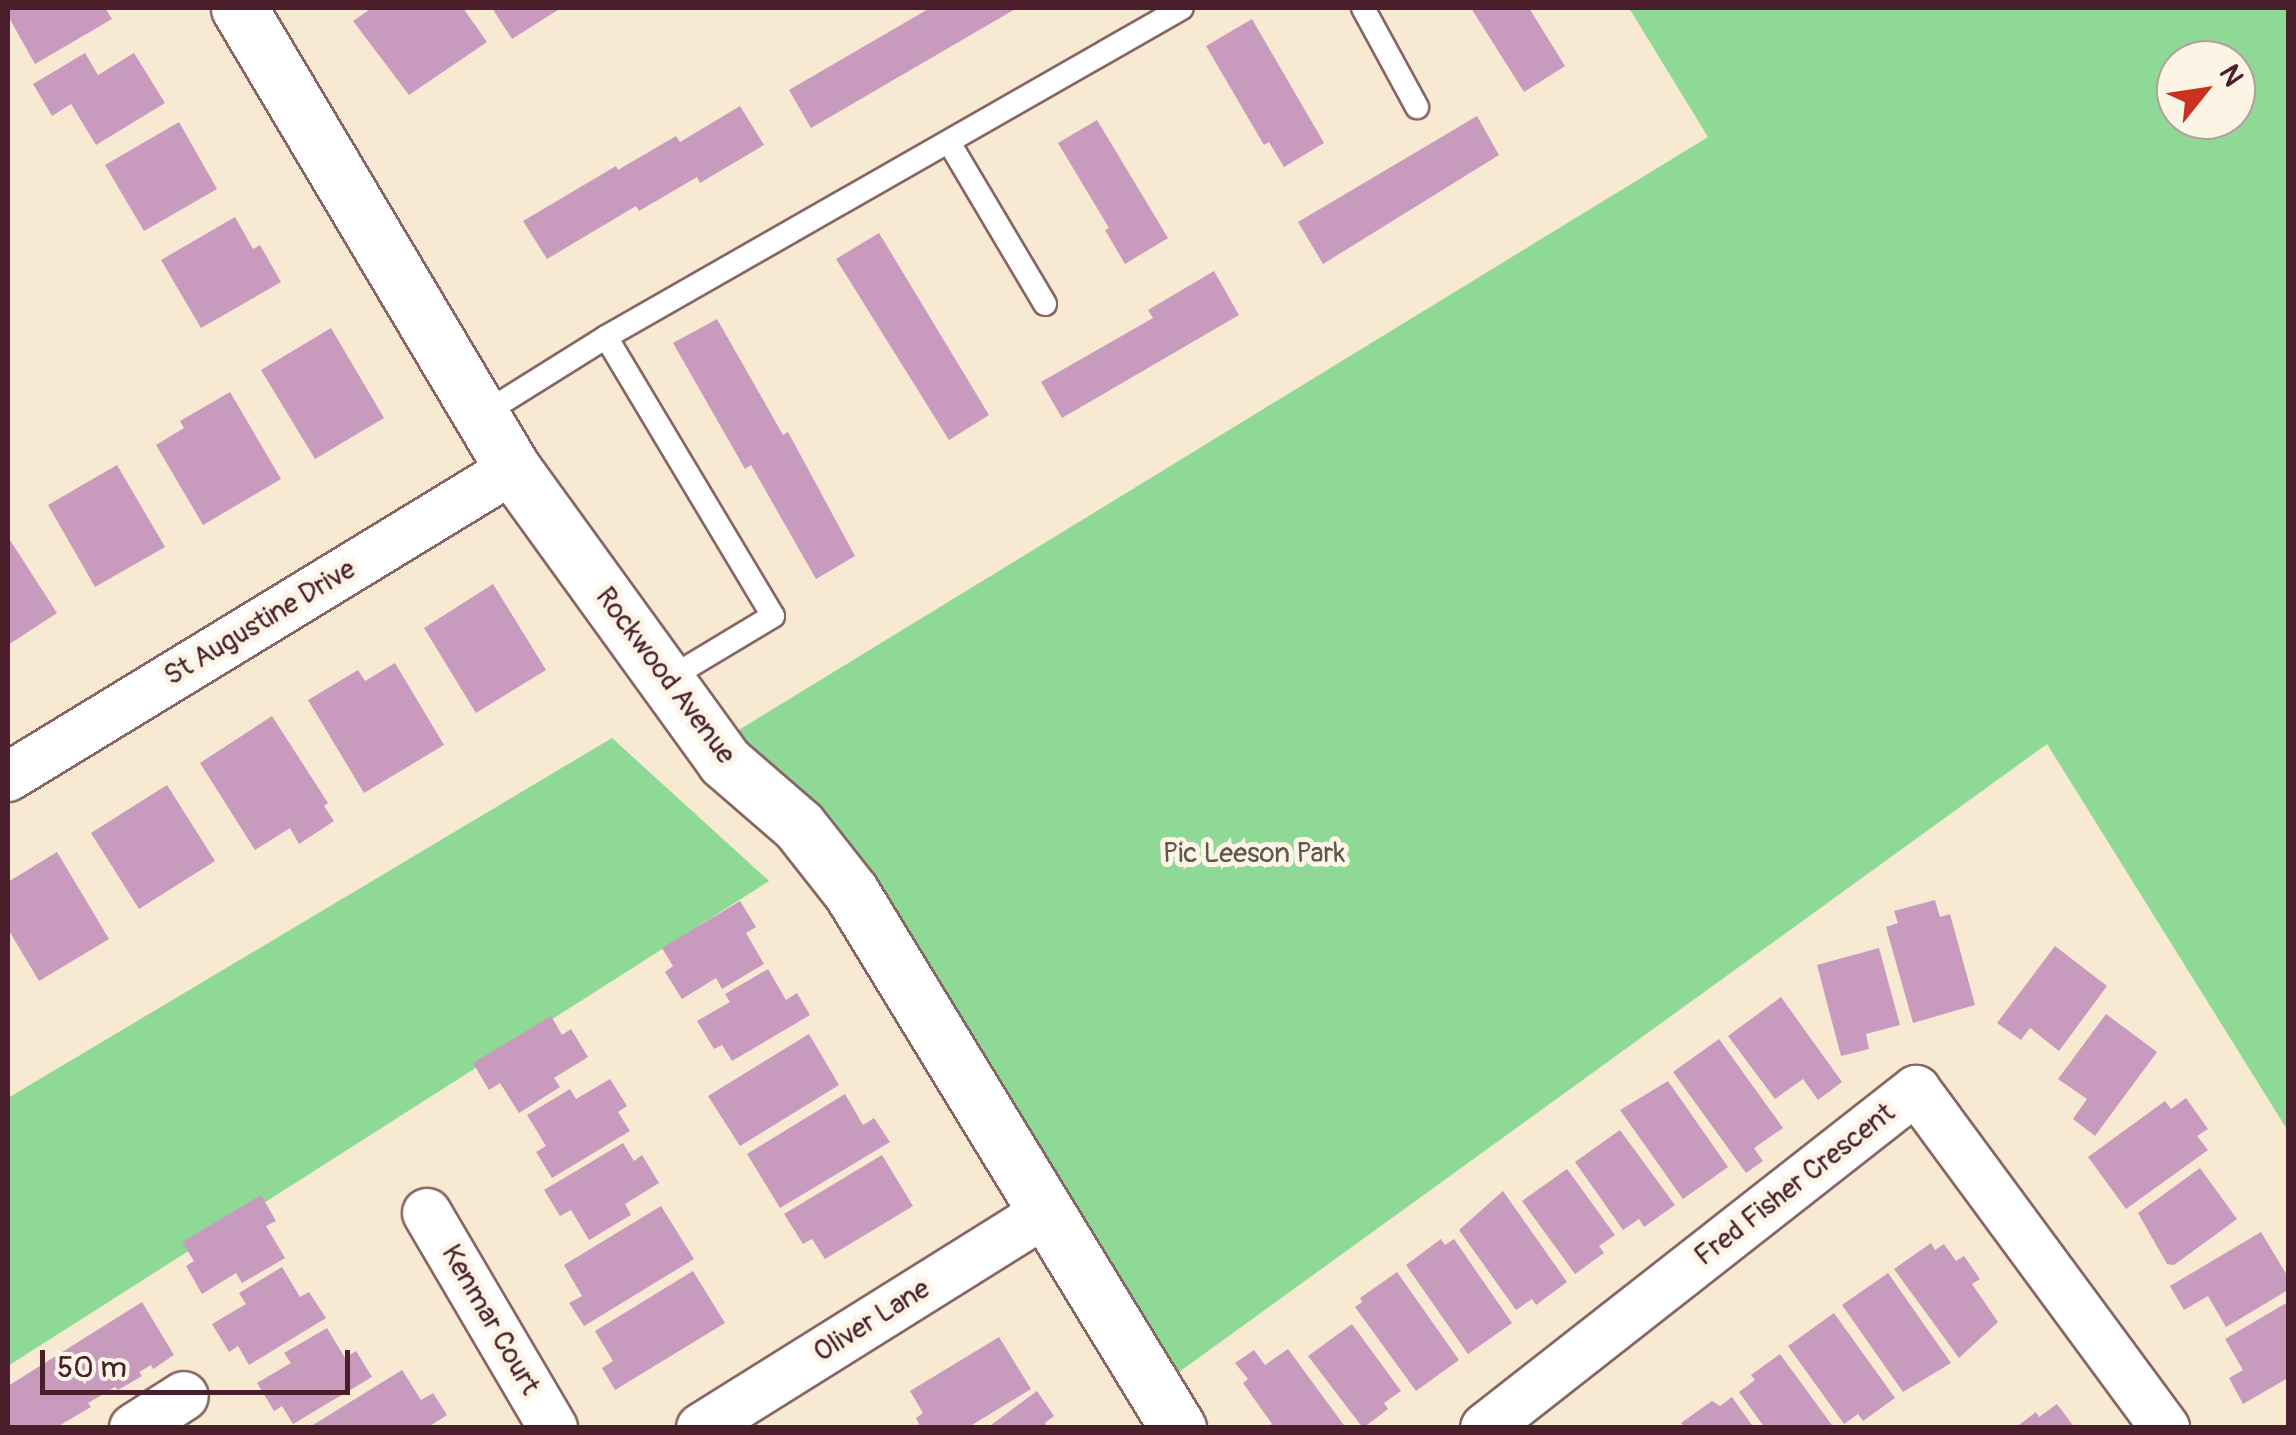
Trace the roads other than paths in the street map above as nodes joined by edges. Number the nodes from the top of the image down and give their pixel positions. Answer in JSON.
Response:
{"nodes":[{"id":1,"x":239,"y":8,"type":"edge"},
{"id":2,"x":1182,"y":8,"type":"edge"},
{"id":3,"x":1362,"y":8,"type":"edge"},
{"id":4,"x":1417,"y":107,"type":"dead end"},
{"id":5,"x":950,"y":144,"type":"junction"},
{"id":6,"x":1045,"y":304,"type":"dead end"},
{"id":7,"x":606,"y":336,"type":"junction"},
{"id":8,"x":483,"y":414,"type":"junction"},
{"id":9,"x":513,"y":469,"type":"junction"},
{"id":10,"x":664,"y":681,"type":"junction"},
{"id":11,"x":8,"y":777,"type":"edge"},
{"id":12,"x":427,"y":1213,"type":"dead end"},
{"id":13,"x":1043,"y":1214,"type":"junction"},
{"id":14,"x":184,"y":1396,"type":"dead end"},
{"id":15,"x":134,"y":1428,"type":"edge"},
{"id":16,"x":553,"y":1428,"type":"edge"},
{"id":17,"x":701,"y":1428,"type":"edge"},
{"id":18,"x":1178,"y":1428,"type":"edge"},
{"id":19,"x":1485,"y":1428,"type":"edge"},
{"id":20,"x":2165,"y":1428,"type":"edge"}],
"edges":[{"from":1,"to":8,"type":"street","name":"Rockwood Avenue"},
{"from":2,"to":5,"type":"lane"},
{"from":3,"to":4,"type":"lane"},
{"from":5,"to":6,"type":"lane"},
{"from":5,"to":7,"type":"lane"},
{"from":7,"to":8,"type":"lane"},
{"from":7,"to":10,"type":"lane"},
{"from":8,"to":9,"type":"street","name":"Rockwood Avenue"},
{"from":9,"to":10,"type":"street","name":"Rockwood Avenue"},
{"from":9,"to":11,"type":"street","name":"St Augustine Drive"},
{"from":10,"to":13,"type":"street","name":"Rockwood Avenue"},
{"from":12,"to":16,"type":"street","name":"Kenmar Court"},
{"from":13,"to":17,"type":"street","name":"Oliver Lane"},
{"from":13,"to":18,"type":"street","name":"Rockwood Avenue"},
{"from":14,"to":15,"type":"street"},
{"from":19,"to":20,"type":"street","name":"Fred Fisher Crescent"}]}
